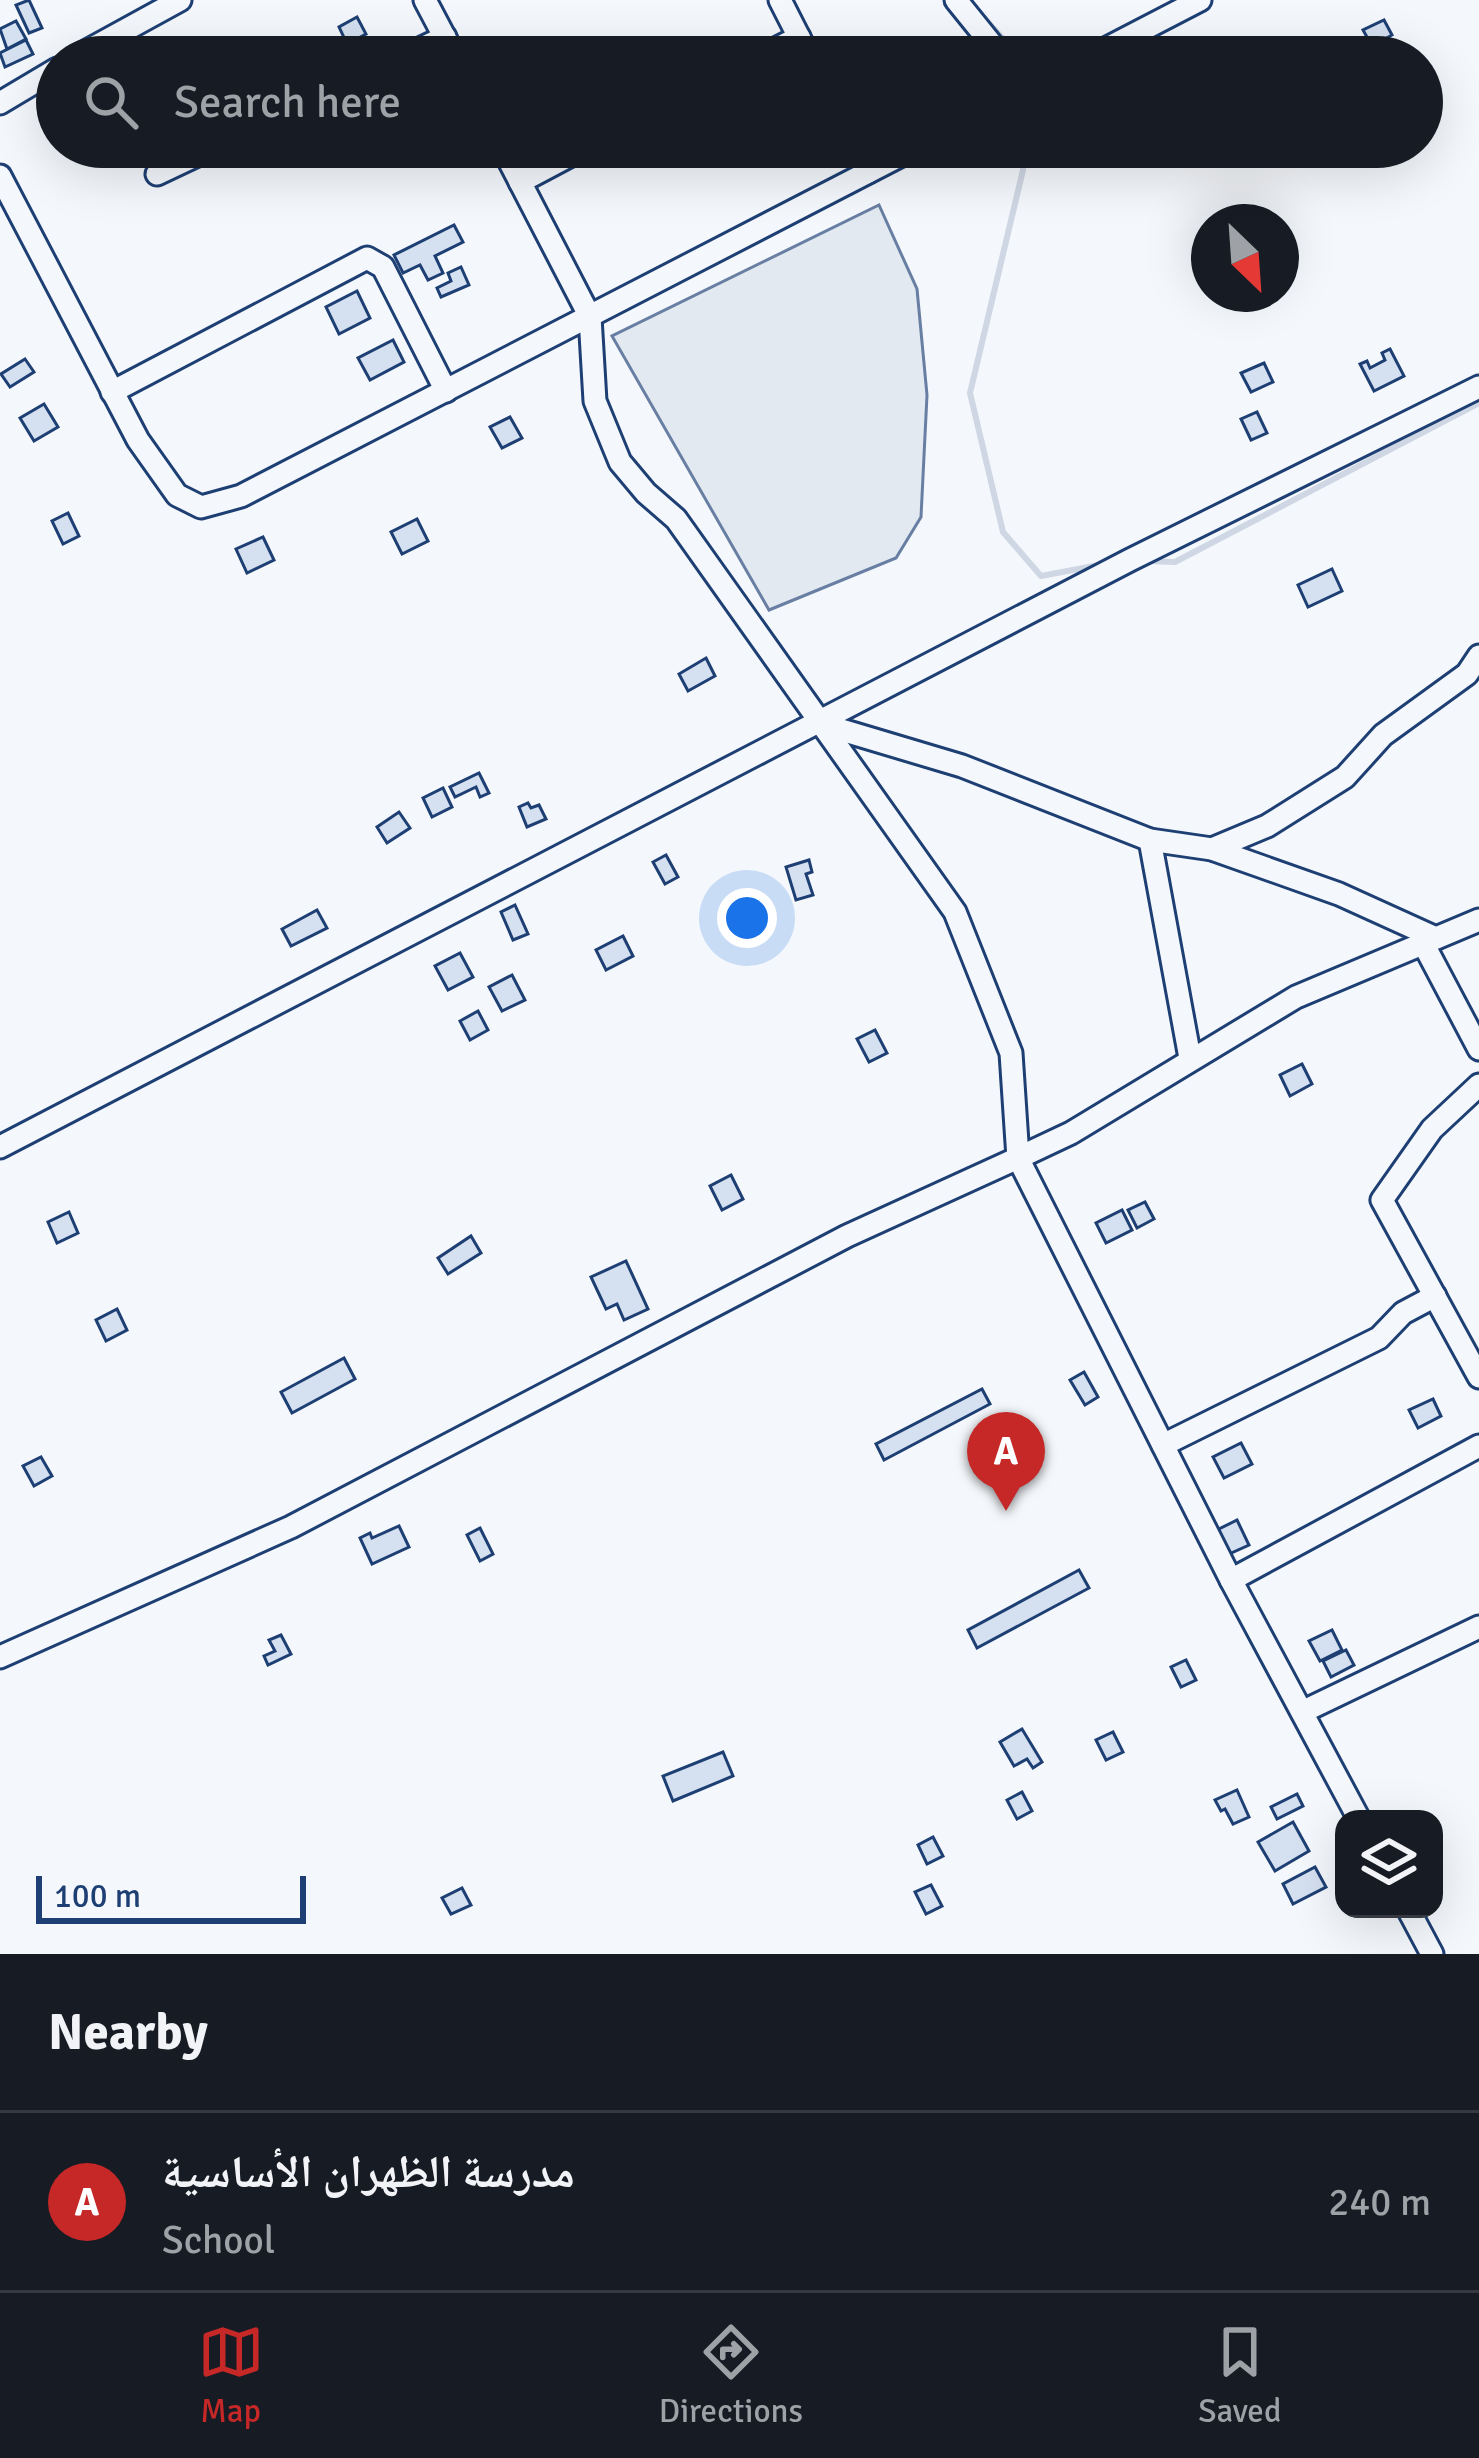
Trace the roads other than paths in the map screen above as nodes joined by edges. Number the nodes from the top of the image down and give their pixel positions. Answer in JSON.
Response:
{"nodes":[{"id":1,"x":180,"y":0,"type":"edge"},
{"id":2,"x":425,"y":0,"type":"edge"},
{"id":3,"x":780,"y":0,"type":"edge"},
{"id":4,"x":956,"y":0,"type":"edge"},
{"id":5,"x":1200,"y":0,"type":"edge"},
{"id":6,"x":114,"y":36,"type":"edge"},
{"id":7,"x":444,"y":36,"type":"edge"},
{"id":8,"x":798,"y":36,"type":"edge"},
{"id":9,"x":985,"y":36,"type":"edge"},
{"id":10,"x":1131,"y":36,"type":"edge"},
{"id":11,"x":36,"y":81,"type":"edge"},
{"id":12,"x":0,"y":103,"type":"edge"},
{"id":13,"x":170,"y":168,"type":"edge"},
{"id":14,"x":513,"y":168,"type":"edge"},
{"id":15,"x":546,"y":168,"type":"edge"},
{"id":16,"x":866,"y":168,"type":"edge"},
{"id":17,"x":876,"y":168,"type":"edge"},
{"id":18,"x":868,"y":172,"type":"junction"},
{"id":19,"x":157,"y":174,"type":"dead end"},
{"id":20,"x":0,"y":176,"type":"edge"},
{"id":21,"x":520,"y":182,"type":"junction"},
{"id":22,"x":590,"y":317,"type":"junction"},
{"id":23,"x":1479,"y":387,"type":"edge"},
{"id":24,"x":446,"y":391,"type":"junction"},
{"id":25,"x":112,"y":392,"type":"junction"},
{"id":26,"x":1479,"y":656,"type":"edge"},
{"id":27,"x":818,"y":723,"type":"junction"},
{"id":28,"x":1150,"y":840,"type":"junction"},
{"id":29,"x":1212,"y":849,"type":"junction"},
{"id":30,"x":1479,"y":920,"type":"edge"},
{"id":31,"x":1430,"y":940,"type":"junction"},
{"id":32,"x":1479,"y":1049,"type":"edge"},
{"id":33,"x":1190,"y":1058,"type":"junction"},
{"id":34,"x":1479,"y":1084,"type":"edge"},
{"id":35,"x":0,"y":1147,"type":"edge"},
{"id":36,"x":1018,"y":1158,"type":"junction"},
{"id":37,"x":1435,"y":1296,"type":"junction"},
{"id":38,"x":1479,"y":1377,"type":"edge"},
{"id":39,"x":1163,"y":1445,"type":"junction"},
{"id":40,"x":1479,"y":1446,"type":"edge"},
{"id":41,"x":1231,"y":1580,"type":"junction"},
{"id":42,"x":1479,"y":1627,"type":"edge"},
{"id":43,"x":0,"y":1657,"type":"edge"},
{"id":44,"x":1302,"y":1712,"type":"junction"},
{"id":45,"x":1354,"y":1810,"type":"edge"},
{"id":46,"x":1413,"y":1918,"type":"edge"},
{"id":47,"x":1432,"y":1954,"type":"edge"}],
"edges":[{"from":1,"to":6,"type":"street"},
{"from":2,"to":7,"type":"street"},
{"from":3,"to":8,"type":"street"},
{"from":4,"to":9,"type":"street"},
{"from":5,"to":10,"type":"street"},
{"from":11,"to":12,"type":"street"},
{"from":13,"to":19,"type":"street"},
{"from":14,"to":21,"type":"street"},
{"from":15,"to":21,"type":"street"},
{"from":16,"to":18,"type":"street"},
{"from":17,"to":18,"type":"street"},
{"from":18,"to":22,"type":"street"},
{"from":20,"to":25,"type":"street"},
{"from":21,"to":22,"type":"street"},
{"from":22,"to":24,"type":"street"},
{"from":22,"to":27,"type":"street"},
{"from":23,"to":27,"type":"street"},
{"from":24,"to":25,"type":"street"},
{"from":24,"to":25,"type":"street"},
{"from":26,"to":29,"type":"street"},
{"from":27,"to":28,"type":"street"},
{"from":27,"to":35,"type":"street"},
{"from":27,"to":36,"type":"street"},
{"from":28,"to":29,"type":"street"},
{"from":28,"to":33,"type":"street"},
{"from":29,"to":31,"type":"street"},
{"from":30,"to":31,"type":"street"},
{"from":31,"to":32,"type":"street"},
{"from":31,"to":33,"type":"street"},
{"from":33,"to":36,"type":"street"},
{"from":34,"to":37,"type":"street"},
{"from":36,"to":39,"type":"street"},
{"from":36,"to":43,"type":"street"},
{"from":37,"to":38,"type":"street"},
{"from":37,"to":39,"type":"street"},
{"from":39,"to":41,"type":"street"},
{"from":40,"to":41,"type":"street"},
{"from":41,"to":44,"type":"street"},
{"from":42,"to":44,"type":"street"},
{"from":44,"to":45,"type":"street"},
{"from":46,"to":47,"type":"street"}]}
